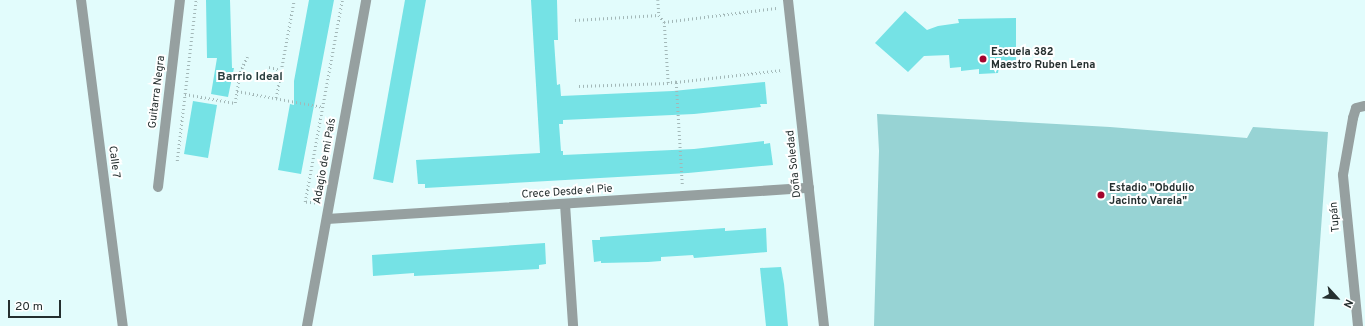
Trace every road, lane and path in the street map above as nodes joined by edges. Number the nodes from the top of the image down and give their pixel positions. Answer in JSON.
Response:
{"nodes":[{"id":1,"x":81,"y":0,"type":"edge"},
{"id":2,"x":180,"y":0,"type":"edge"},
{"id":3,"x":196,"y":0,"type":"edge"},
{"id":4,"x":294,"y":0,"type":"edge"},
{"id":5,"x":342,"y":0,"type":"edge"},
{"id":6,"x":366,"y":0,"type":"edge"},
{"id":7,"x":658,"y":0,"type":"edge"},
{"id":8,"x":788,"y":4,"type":"edge"},
{"id":9,"x":659,"y":15,"type":"junction"},
{"id":10,"x":575,"y":20,"type":"dead end"},
{"id":11,"x":664,"y":22,"type":"junction"},
{"id":12,"x":247,"y":58,"type":"dead end"},
{"id":13,"x":269,"y":67,"type":"dead end"},
{"id":14,"x":795,"y":68,"type":"junction"},
{"id":15,"x":281,"y":70,"type":"junction"},
{"id":16,"x":676,"y":82,"type":"junction"},
{"id":17,"x":668,"y":83,"type":"junction"},
{"id":18,"x":579,"y":86,"type":"dead end"},
{"id":19,"x":237,"y":91,"type":"junction"},
{"id":20,"x":185,"y":94,"type":"junction"},
{"id":21,"x":276,"y":98,"type":"junction"},
{"id":22,"x":323,"y":107,"type":"junction"},
{"id":23,"x":1361,"y":107,"type":"edge"},
{"id":24,"x":177,"y":161,"type":"dead end"},
{"id":25,"x":158,"y":187,"type":"dead end"},
{"id":26,"x":809,"y":188,"type":"junction"},
{"id":27,"x":683,"y":196,"type":"junction"},
{"id":28,"x":565,"y":204,"type":"junction"},
{"id":29,"x":329,"y":206,"type":"junction"},
{"id":30,"x":327,"y":219,"type":"junction"},
{"id":31,"x":123,"y":326,"type":"edge"},
{"id":32,"x":307,"y":326,"type":"edge"},
{"id":33,"x":573,"y":326,"type":"edge"},
{"id":34,"x":824,"y":326,"type":"edge"},
{"id":35,"x":1358,"y":326,"type":"edge"}],
"edges":[{"from":1,"to":31,"type":"street","name":"Calle 7"},
{"from":2,"to":25,"type":"street","name":"Guitarra Negra"},
{"from":3,"to":20,"type":"path"},
{"from":4,"to":15,"type":"path"},
{"from":5,"to":22,"type":"path"},
{"from":6,"to":29,"type":"street","name":"Adagio de mi País"},
{"from":7,"to":9,"type":"path"},
{"from":8,"to":11,"type":"path"},
{"from":8,"to":14,"type":"street","name":"Doña Soledad"},
{"from":9,"to":10,"type":"path"},
{"from":9,"to":11,"type":"path"},
{"from":11,"to":17,"type":"path"},
{"from":12,"to":19,"type":"path"},
{"from":13,"to":15,"type":"path"},
{"from":14,"to":16,"type":"path"},
{"from":14,"to":26,"type":"street","name":"Doña Soledad"},
{"from":15,"to":21,"type":"path"},
{"from":16,"to":17,"type":"path"},
{"from":16,"to":27,"type":"path"},
{"from":17,"to":18,"type":"path"},
{"from":19,"to":20,"type":"path"},
{"from":19,"to":21,"type":"path"},
{"from":20,"to":24,"type":"path"},
{"from":21,"to":22,"type":"path"},
{"from":22,"to":29,"type":"path"},
{"from":23,"to":35,"type":"street","name":"Tupán"},
{"from":26,"to":27,"type":"street","name":"Crece Desde el Pie"},
{"from":26,"to":34,"type":"street","name":"Doña Soledad"},
{"from":27,"to":28,"type":"street","name":"Crece Desde el Pie"},
{"from":28,"to":30,"type":"street","name":"Crece Desde el Pie"},
{"from":28,"to":33,"type":"street"},
{"from":29,"to":30,"type":"street","name":"Adagio de mi País"},
{"from":30,"to":32,"type":"street","name":"Adagio de mi País"}]}
